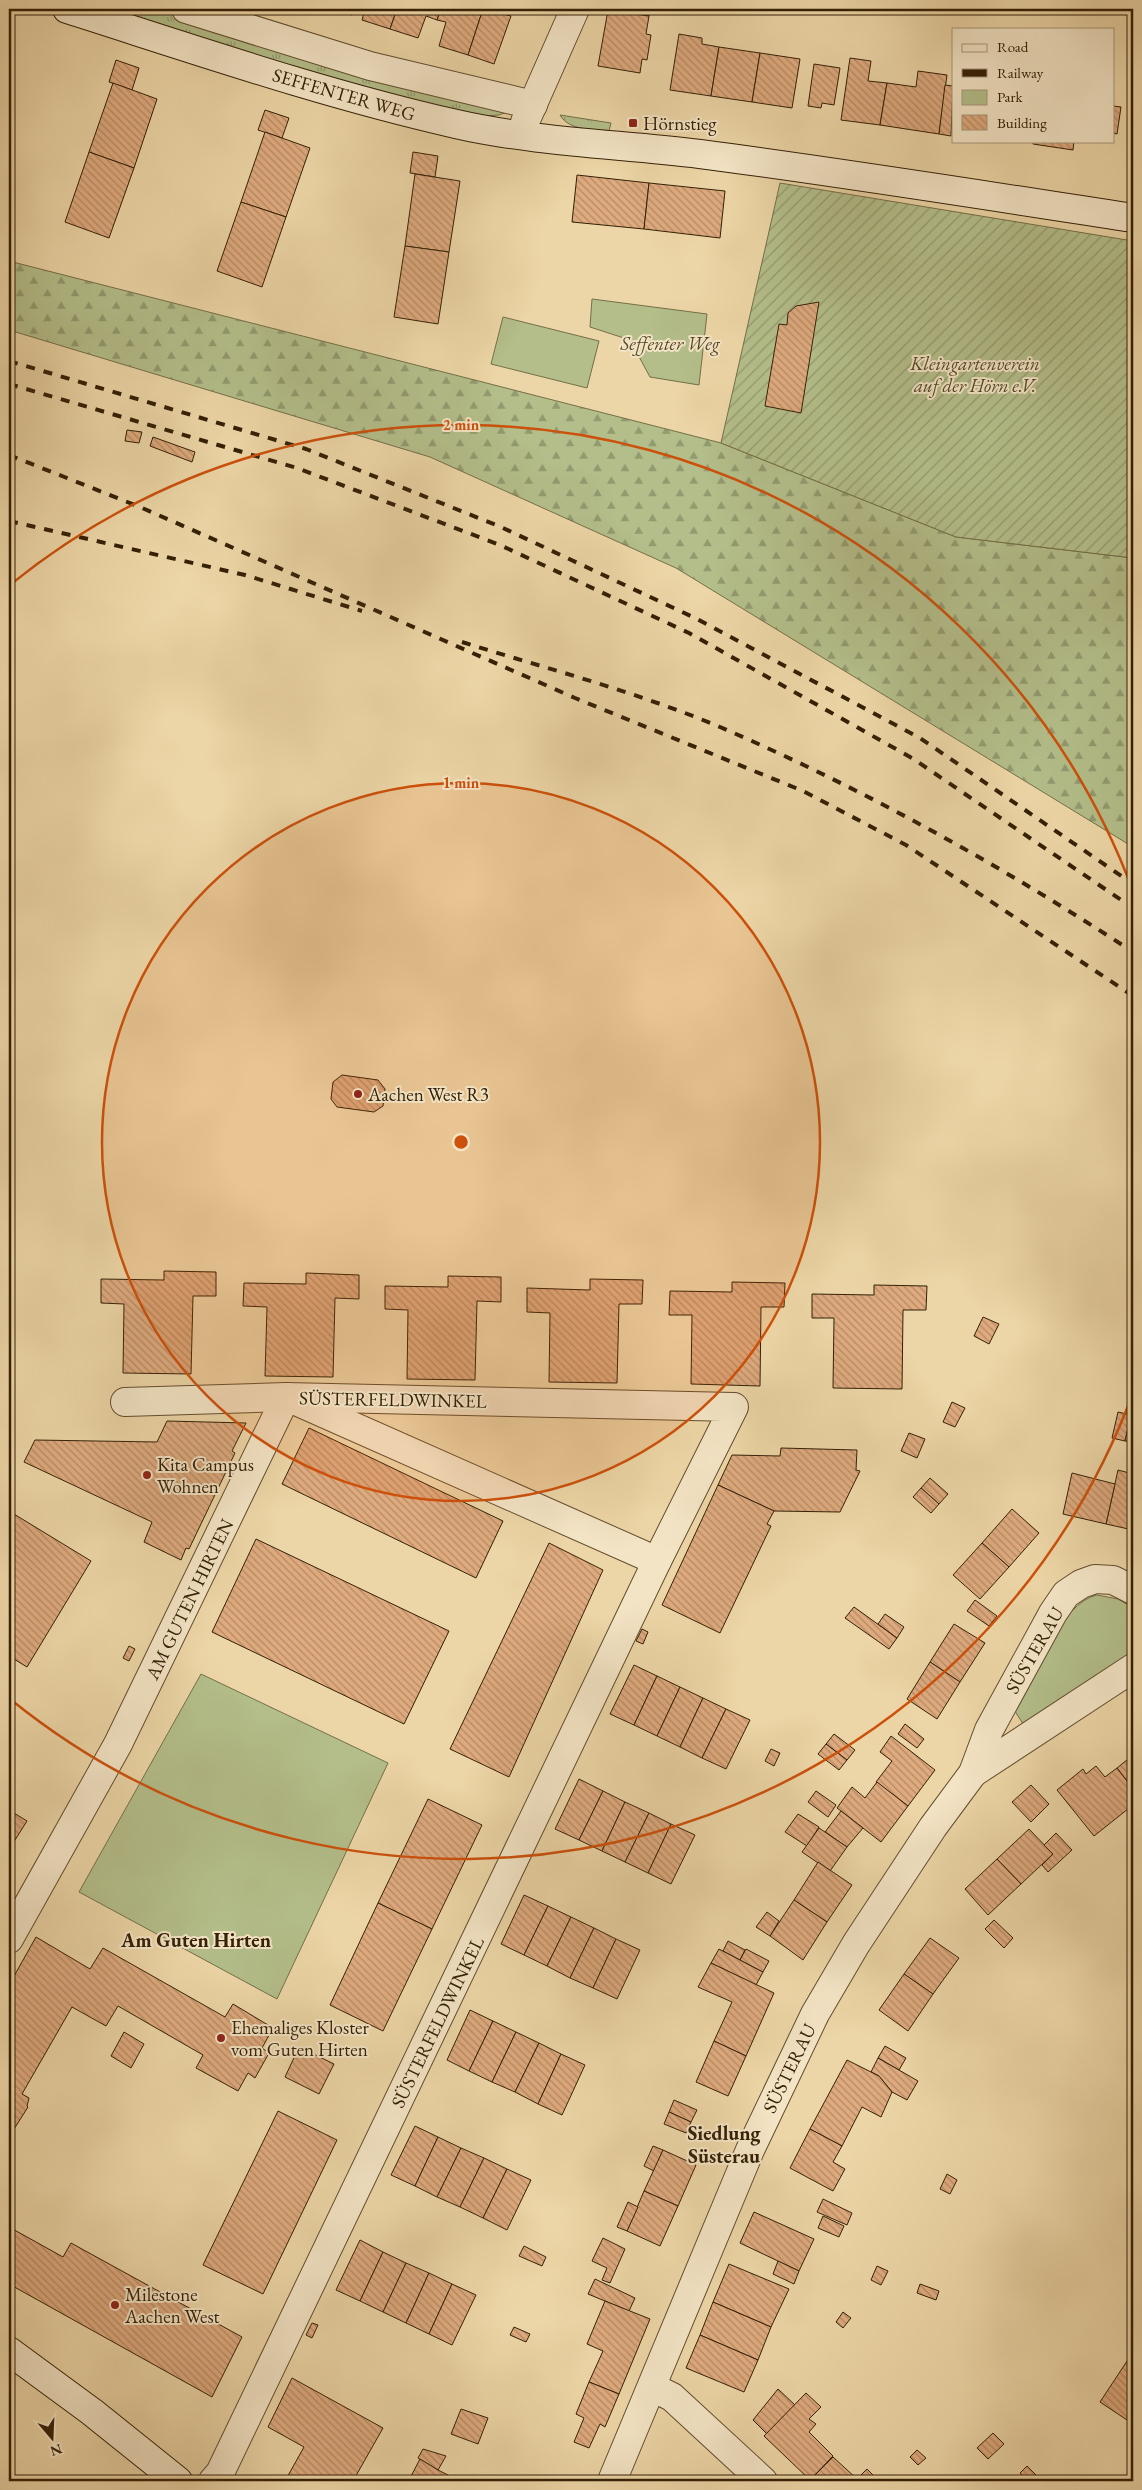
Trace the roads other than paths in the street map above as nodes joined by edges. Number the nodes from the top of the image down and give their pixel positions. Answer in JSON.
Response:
{"nodes":[{"id":1,"x":68,"y":9,"type":"edge"},
{"id":2,"x":186,"y":9,"type":"edge"},
{"id":3,"x":575,"y":9,"type":"edge"},
{"id":4,"x":533,"y":105,"type":"junction"},
{"id":5,"x":519,"y":134,"type":"junction"},
{"id":6,"x":1133,"y":218,"type":"edge"},
{"id":7,"x":286,"y":1397,"type":"junction"},
{"id":8,"x":125,"y":1402,"type":"dead end"},
{"id":9,"x":657,"y":1561,"type":"junction"},
{"id":10,"x":1133,"y":1590,"type":"edge"},
{"id":11,"x":1133,"y":1668,"type":"edge"},
{"id":12,"x":973,"y":1773,"type":"junction"},
{"id":13,"x":9,"y":1940,"type":"edge"},
{"id":14,"x":9,"y":2351,"type":"edge"},
{"id":15,"x":652,"y":2387,"type":"junction"},
{"id":16,"x":178,"y":2481,"type":"edge"},
{"id":17,"x":213,"y":2481,"type":"edge"},
{"id":18,"x":612,"y":2481,"type":"edge"},
{"id":19,"x":763,"y":2481,"type":"edge"}],
"edges":[{"from":1,"to":5,"type":"street","name":"SEFFENTER WEG"},
{"from":2,"to":4,"type":"street","name":"SEFFENTER WEG"},
{"from":3,"to":4,"type":"street"},
{"from":4,"to":5,"type":"street"},
{"from":5,"to":6,"type":"street","name":"SEFFENTER WEG"},
{"from":7,"to":8,"type":"street"},
{"from":7,"to":9,"type":"street","name":"SÜSTERFELDWINKEL"},
{"from":7,"to":9,"type":"street","name":"SÜSTERFELDWINKEL"},
{"from":7,"to":13,"type":"street","name":"AM GUTEN HIRTEN"},
{"from":9,"to":17,"type":"street","name":"SÜSTERFELDWINKEL"},
{"from":10,"to":12,"type":"street","name":"SÜSTERAU"},
{"from":11,"to":12,"type":"street","name":"SÜSTERAU"},
{"from":12,"to":15,"type":"street","name":"SÜSTERAU"},
{"from":14,"to":16,"type":"street"},
{"from":15,"to":18,"type":"street","name":"SÜSTERAU"},
{"from":15,"to":19,"type":"street"}]}
